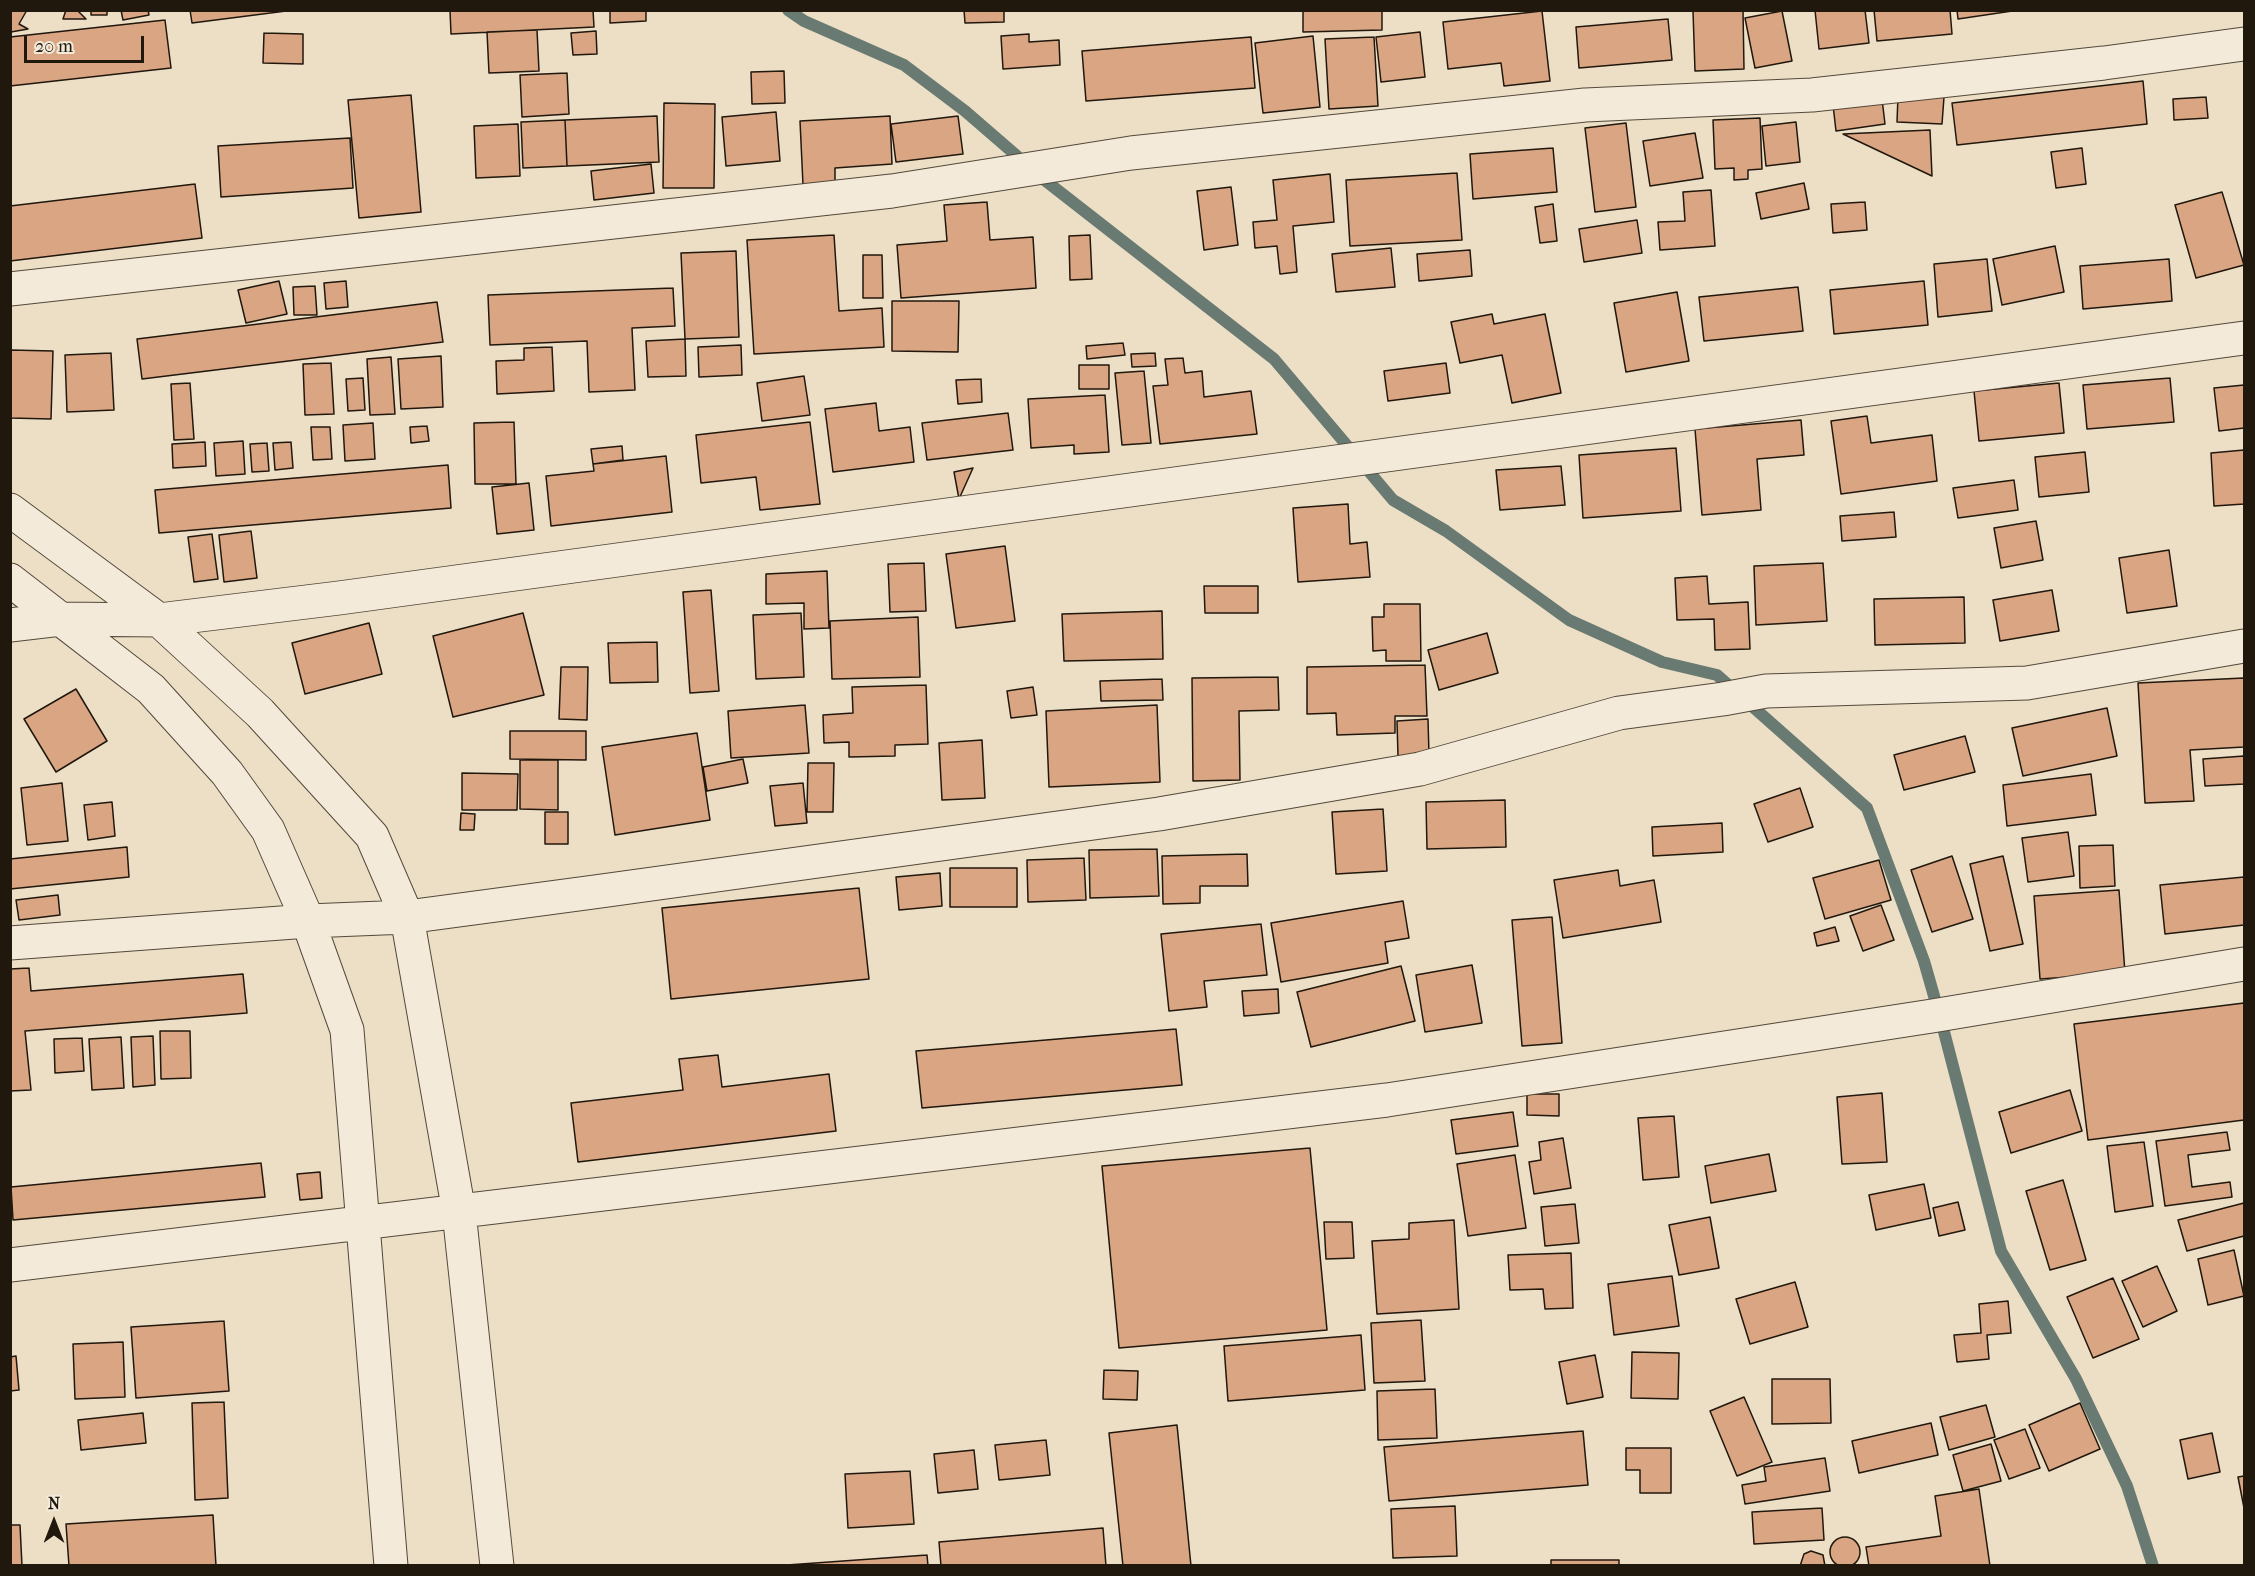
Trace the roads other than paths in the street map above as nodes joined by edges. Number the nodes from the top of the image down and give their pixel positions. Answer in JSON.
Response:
{"nodes":[{"id":1,"x":2244,"y":44,"type":"edge"},
{"id":2,"x":10,"y":290,"type":"edge"},
{"id":3,"x":2244,"y":338,"type":"edge"},
{"id":4,"x":10,"y":510,"type":"edge"},
{"id":5,"x":10,"y":580,"type":"edge"},
{"id":6,"x":61,"y":620,"type":"junction"},
{"id":7,"x":159,"y":620,"type":"junction"},
{"id":8,"x":10,"y":625,"type":"edge"},
{"id":9,"x":2244,"y":646,"type":"edge"},
{"id":10,"x":407,"y":917,"type":"junction"},
{"id":11,"x":308,"y":921,"type":"junction"},
{"id":12,"x":10,"y":943,"type":"edge"},
{"id":13,"x":2244,"y":964,"type":"edge"},
{"id":14,"x":459,"y":1212,"type":"junction"},
{"id":15,"x":363,"y":1224,"type":"junction"},
{"id":16,"x":10,"y":1265,"type":"edge"},
{"id":17,"x":391,"y":1566,"type":"edge"},
{"id":18,"x":497,"y":1566,"type":"edge"}],
"edges":[{"from":1,"to":2,"type":"street"},
{"from":3,"to":7,"type":"street"},
{"from":4,"to":7,"type":"street"},
{"from":5,"to":6,"type":"street"},
{"from":6,"to":7,"type":"street"},
{"from":6,"to":8,"type":"street"},
{"from":6,"to":11,"type":"street"},
{"from":7,"to":10,"type":"street"},
{"from":9,"to":10,"type":"street"},
{"from":10,"to":11,"type":"street"},
{"from":10,"to":14,"type":"street"},
{"from":11,"to":12,"type":"street"},
{"from":11,"to":15,"type":"street"},
{"from":13,"to":14,"type":"street"},
{"from":14,"to":15,"type":"street"},
{"from":14,"to":18,"type":"street"},
{"from":15,"to":16,"type":"street"},
{"from":15,"to":17,"type":"street"}]}
